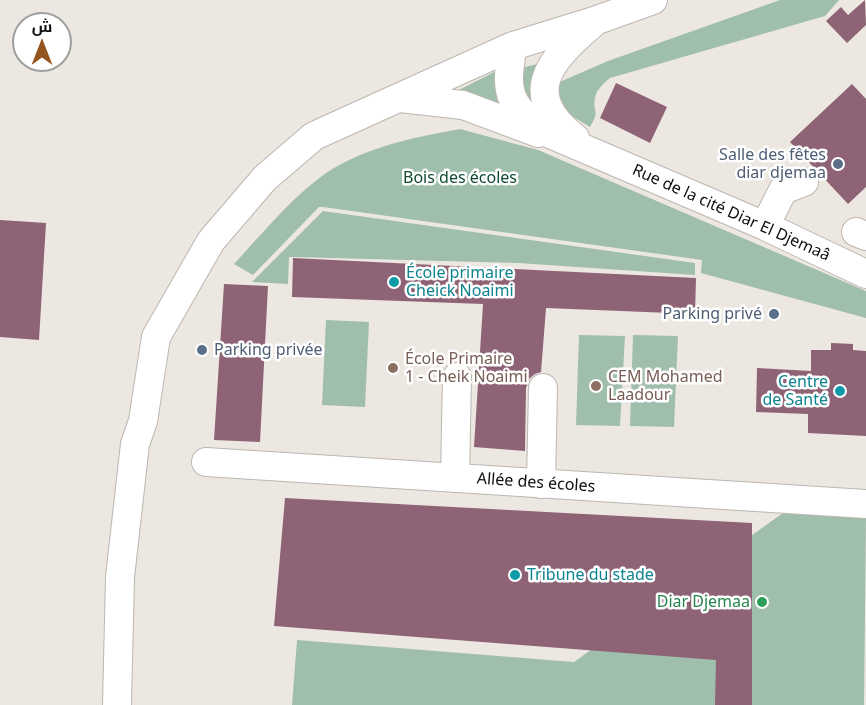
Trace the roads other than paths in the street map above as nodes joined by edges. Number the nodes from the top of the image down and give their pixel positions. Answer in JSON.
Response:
{"nodes":[{"id":1,"x":653,"y":0,"type":"edge"},
{"id":2,"x":597,"y":20,"type":"junction"},
{"id":3,"x":513,"y":46,"type":"junction"},
{"id":4,"x":399,"y":98,"type":"junction"},
{"id":5,"x":596,"y":153,"type":"junction"},
{"id":6,"x":804,"y":182,"type":"dead end"},
{"id":7,"x":765,"y":226,"type":"junction"},
{"id":8,"x":866,"y":274,"type":"edge"},
{"id":9,"x":457,"y":377,"type":"dead end"},
{"id":10,"x":543,"y":388,"type":"dead end"},
{"id":11,"x":206,"y":462,"type":"dead end"},
{"id":12,"x":455,"y":478,"type":"junction"},
{"id":13,"x":541,"y":484,"type":"junction"},
{"id":14,"x":866,"y":504,"type":"edge"},
{"id":15,"x":117,"y":705,"type":"edge"}],
"edges":[{"from":1,"to":2,"type":"street","name":"Rue de la cité Diar El Djemaâ"},
{"from":2,"to":3,"type":"street","name":"Rue de la cité Diar El Djemaâ"},
{"from":2,"to":5,"type":"street","name":"Rue de la cité Diar El Djemaâ"},
{"from":3,"to":4,"type":"street"},
{"from":3,"to":5,"type":"street","name":"Rue de la cité Diar El Djemaâ"},
{"from":4,"to":5,"type":"street"},
{"from":4,"to":15,"type":"street"},
{"from":5,"to":7,"type":"street","name":"Rue de la cité Diar El Djemaâ"},
{"from":6,"to":7,"type":"street"},
{"from":7,"to":8,"type":"street","name":"Rue de la cité Diar El Djemaâ"},
{"from":9,"to":12,"type":"street"},
{"from":10,"to":13,"type":"street"},
{"from":11,"to":12,"type":"street","name":"Allée des écoles"},
{"from":12,"to":13,"type":"street","name":"Allée des écoles"},
{"from":13,"to":14,"type":"street","name":"Allée des écoles"}]}
